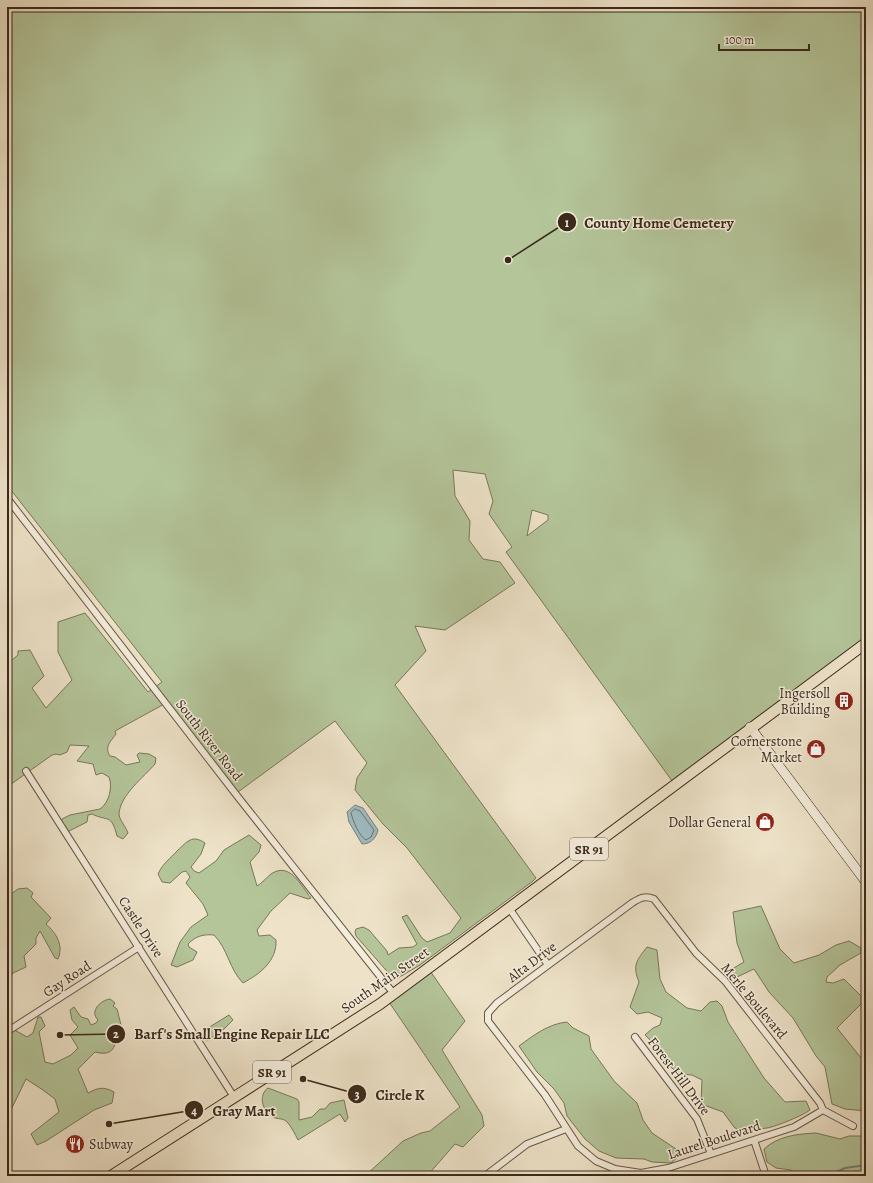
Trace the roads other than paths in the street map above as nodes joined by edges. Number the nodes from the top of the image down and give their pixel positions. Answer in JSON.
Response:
{"nodes":[{"id":1,"x":7,"y":498,"type":"edge"},
{"id":2,"x":866,"y":643,"type":"edge"},
{"id":3,"x":750,"y":727,"type":"junction"},
{"id":4,"x":26,"y":771,"type":"dead end"},
{"id":5,"x":866,"y":882,"type":"edge"},
{"id":6,"x":509,"y":908,"type":"junction"},
{"id":7,"x":617,"y":914,"type":"joint"},
{"id":8,"x":139,"y":947,"type":"junction"},
{"id":9,"x":548,"y":965,"type":"junction"},
{"id":10,"x":394,"y":994,"type":"junction"},
{"id":11,"x":8,"y":1031,"type":"edge"},
{"id":12,"x":635,"y":1037,"type":"dead end"},
{"id":13,"x":502,"y":1039,"type":"joint"},
{"id":14,"x":234,"y":1096,"type":"junction"},
{"id":15,"x":823,"y":1110,"type":"junction"},
{"id":16,"x":853,"y":1126,"type":"dead end"},
{"id":17,"x":566,"y":1129,"type":"junction"},
{"id":18,"x":754,"y":1140,"type":"junction"},
{"id":19,"x":712,"y":1154,"type":"junction"},
{"id":20,"x":111,"y":1176,"type":"edge"},
{"id":21,"x":485,"y":1176,"type":"edge"},
{"id":22,"x":766,"y":1176,"type":"edge"}],
"edges":[{"from":1,"to":10,"type":"street","name":"South River Road"},
{"from":2,"to":3,"type":"main road","number":"SR 91"},
{"from":3,"to":5,"type":"street"},
{"from":3,"to":6,"type":"main road","number":"SR 91"},
{"from":4,"to":8,"type":"street","name":"Castle Drive"},
{"from":6,"to":9,"type":"street"},
{"from":6,"to":10,"type":"main road","name":"South Main Street","number":"SR 91"},
{"from":7,"to":9,"type":"street","name":"Alta Drive"},
{"from":7,"to":15,"type":"street","name":"Merle Boulevard"},
{"from":8,"to":11,"type":"street","name":"Gay Road"},
{"from":8,"to":14,"type":"street","name":"Castle Drive"},
{"from":9,"to":13,"type":"street","name":"Alta Drive"},
{"from":10,"to":14,"type":"main road","name":"South Main Street","number":"SR 91"},
{"from":12,"to":19,"type":"street","name":"Forest Hill Drive"},
{"from":13,"to":17,"type":"street","name":"Laurel Boulevard"},
{"from":14,"to":20,"type":"main road","name":"South Main Street","number":"SR 91"},
{"from":15,"to":16,"type":"street","name":"Merle Boulevard"},
{"from":15,"to":18,"type":"street","name":"Laurel Boulevard"},
{"from":17,"to":19,"type":"street","name":"Laurel Boulevard"},
{"from":17,"to":21,"type":"street"},
{"from":18,"to":19,"type":"street","name":"Laurel Boulevard"},
{"from":18,"to":22,"type":"street"}]}
